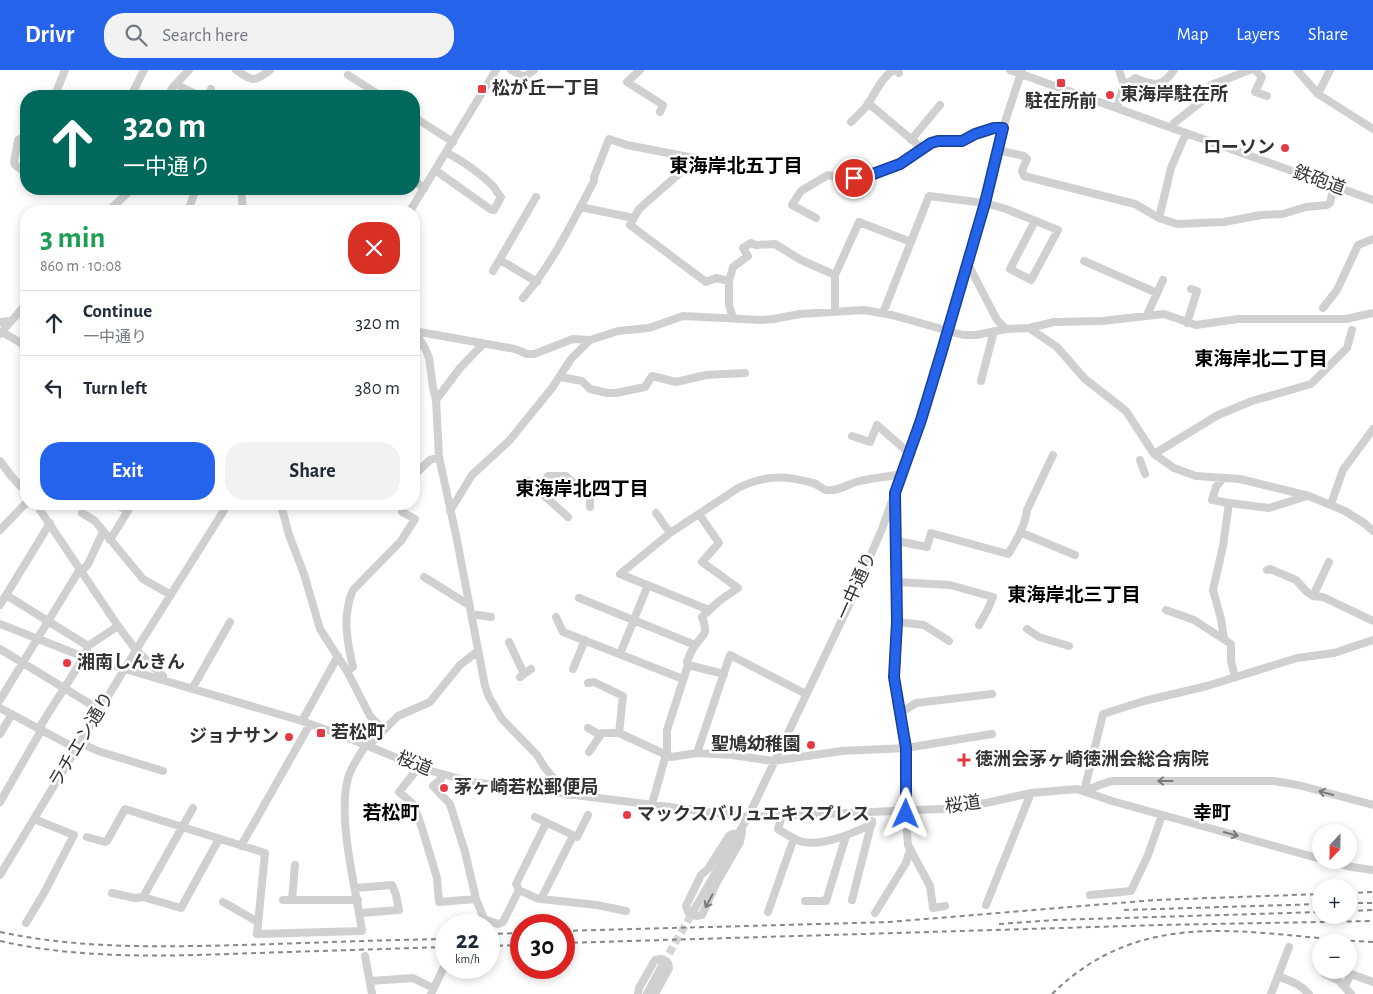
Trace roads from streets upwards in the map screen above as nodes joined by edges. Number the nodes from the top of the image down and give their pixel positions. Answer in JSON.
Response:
{"nodes":[{"id":1,"x":65,"y":70,"type":"edge"},
{"id":2,"x":144,"y":70,"type":"edge"},
{"id":3,"x":189,"y":70,"type":"edge"},
{"id":4,"x":236,"y":70,"type":"edge"},
{"id":5,"x":270,"y":70,"type":"edge"},
{"id":6,"x":496,"y":70,"type":"edge"},
{"id":7,"x":511,"y":70,"type":"edge"},
{"id":8,"x":534,"y":70,"type":"edge"},
{"id":9,"x":640,"y":70,"type":"edge"},
{"id":10,"x":1010,"y":70,"type":"edge"},
{"id":11,"x":1119,"y":70,"type":"edge"},
{"id":12,"x":1174,"y":70,"type":"edge"},
{"id":13,"x":1250,"y":70,"type":"edge"},
{"id":14,"x":1255,"y":70,"type":"edge"},
{"id":15,"x":1297,"y":70,"type":"edge"},
{"id":16,"x":1330,"y":70,"type":"edge"},
{"id":17,"x":1022,"y":72,"type":"edge"},
{"id":18,"x":899,"y":73,"type":"dead end"},
{"id":19,"x":1136,"y":74,"type":"edge"},
{"id":20,"x":348,"y":75,"type":"dead end"},
{"id":21,"x":176,"y":84,"type":"junction"},
{"id":22,"x":1124,"y":85,"type":"junction"},
{"id":23,"x":57,"y":90,"type":"edge"},
{"id":24,"x":134,"y":90,"type":"edge"},
{"id":25,"x":172,"y":90,"type":"edge"},
{"id":26,"x":188,"y":90,"type":"edge"},
{"id":27,"x":372,"y":90,"type":"edge"},
{"id":28,"x":1318,"y":94,"type":"junction"},
{"id":29,"x":1267,"y":96,"type":"dead end"},
{"id":30,"x":868,"y":103,"type":"junction"},
{"id":31,"x":940,"y":105,"type":"dead end"},
{"id":32,"x":1117,"y":108,"type":"junction"},
{"id":33,"x":660,"y":112,"type":"dead end"},
{"id":34,"x":420,"y":121,"type":"edge"},
{"id":35,"x":852,"y":122,"type":"dead end"},
{"id":36,"x":1003,"y":128,"type":"junction"},
{"id":37,"x":1174,"y":129,"type":"junction"},
{"id":38,"x":1373,"y":129,"type":"edge"},
{"id":39,"x":1186,"y":133,"type":"junction"},
{"id":40,"x":20,"y":139,"type":"edge"},
{"id":41,"x":911,"y":140,"type":"junction"},
{"id":42,"x":453,"y":142,"type":"junction"},
{"id":43,"x":923,"y":149,"type":"junction"},
{"id":44,"x":998,"y":150,"type":"junction"},
{"id":45,"x":446,"y":152,"type":"junction"},
{"id":46,"x":20,"y":169,"type":"edge"},
{"id":47,"x":435,"y":170,"type":"junction"},
{"id":48,"x":420,"y":185,"type":"edge"},
{"id":49,"x":1334,"y":186,"type":"junction"},
{"id":50,"x":424,"y":188,"type":"junction"},
{"id":51,"x":126,"y":195,"type":"edge"},
{"id":52,"x":420,"y":195,"type":"edge"},
{"id":53,"x":536,"y":197,"type":"dead end"},
{"id":54,"x":1373,"y":200,"type":"edge"},
{"id":55,"x":985,"y":203,"type":"junction"},
{"id":56,"x":116,"y":205,"type":"edge"},
{"id":57,"x":580,"y":207,"type":"junction"},
{"id":58,"x":634,"y":218,"type":"junction"},
{"id":59,"x":816,"y":218,"type":"dead end"},
{"id":60,"x":1160,"y":218,"type":"junction"},
{"id":61,"x":1035,"y":221,"type":"junction"},
{"id":62,"x":1373,"y":239,"type":"edge"},
{"id":63,"x":911,"y":242,"type":"junction"},
{"id":64,"x":500,"y":260,"type":"junction"},
{"id":65,"x":1084,"y":261,"type":"dead end"},
{"id":66,"x":968,"y":264,"type":"junction"},
{"id":67,"x":493,"y":271,"type":"dead end"},
{"id":68,"x":836,"y":275,"type":"junction"},
{"id":69,"x":1163,"y":280,"type":"dead end"},
{"id":70,"x":728,"y":281,"type":"junction"},
{"id":71,"x":537,"y":282,"type":"junction"},
{"id":72,"x":1191,"y":289,"type":"dead end"},
{"id":73,"x":1157,"y":293,"type":"junction"},
{"id":74,"x":523,"y":298,"type":"dead end"},
{"id":75,"x":1323,"y":308,"type":"dead end"},
{"id":76,"x":20,"y":310,"type":"edge"},
{"id":77,"x":835,"y":311,"type":"junction"},
{"id":78,"x":883,"y":313,"type":"junction"},
{"id":79,"x":1373,"y":313,"type":"edge"},
{"id":80,"x":1147,"y":315,"type":"junction"},
{"id":81,"x":733,"y":318,"type":"junction"},
{"id":82,"x":10,"y":321,"type":"junction"},
{"id":83,"x":0,"y":322,"type":"edge"},
{"id":84,"x":1187,"y":323,"type":"junction"},
{"id":85,"x":1029,"y":328,"type":"junction"},
{"id":86,"x":1006,"y":329,"type":"junction"},
{"id":87,"x":1352,"y":330,"type":"dead end"},
{"id":88,"x":994,"y":331,"type":"junction"},
{"id":89,"x":420,"y":332,"type":"edge"},
{"id":90,"x":948,"y":332,"type":"junction"},
{"id":91,"x":1,"y":333,"type":"edge"},
{"id":92,"x":420,"y":340,"type":"edge"},
{"id":93,"x":590,"y":340,"type":"junction"},
{"id":94,"x":20,"y":343,"type":"edge"},
{"id":95,"x":483,"y":344,"type":"junction"},
{"id":96,"x":744,"y":374,"type":"dead end"},
{"id":97,"x":560,"y":377,"type":"junction"},
{"id":98,"x":980,"y":381,"type":"dead end"},
{"id":99,"x":436,"y":400,"type":"junction"},
{"id":100,"x":1373,"y":430,"type":"edge"},
{"id":101,"x":852,"y":436,"type":"dead end"},
{"id":102,"x":909,"y":453,"type":"junction"},
{"id":103,"x":1154,"y":454,"type":"junction"},
{"id":104,"x":1053,"y":455,"type":"dead end"},
{"id":105,"x":439,"y":457,"type":"junction"},
{"id":106,"x":1140,"y":460,"type":"dead end"},
{"id":107,"x":0,"y":461,"type":"edge"},
{"id":108,"x":420,"y":469,"type":"edge"},
{"id":109,"x":902,"y":474,"type":"junction"},
{"id":110,"x":1145,"y":474,"type":"dead end"},
{"id":111,"x":1223,"y":478,"type":"junction"},
{"id":112,"x":528,"y":481,"type":"dead end"},
{"id":113,"x":20,"y":486,"type":"edge"},
{"id":114,"x":537,"y":489,"type":"junction"},
{"id":115,"x":895,"y":493,"type":"junction"},
{"id":116,"x":1309,"y":496,"type":"junction"},
{"id":117,"x":1229,"y":503,"type":"junction"},
{"id":118,"x":1331,"y":504,"type":"junction"},
{"id":119,"x":590,"y":507,"type":"dead end"},
{"id":120,"x":20,"y":508,"type":"edge"},
{"id":121,"x":40,"y":510,"type":"edge"},
{"id":122,"x":128,"y":510,"type":"edge"},
{"id":123,"x":224,"y":510,"type":"edge"},
{"id":124,"x":283,"y":510,"type":"edge"},
{"id":125,"x":450,"y":511,"type":"junction"},
{"id":126,"x":402,"y":512,"type":"dead end"},
{"id":127,"x":82,"y":513,"type":"dead end"},
{"id":128,"x":656,"y":513,"type":"dead end"},
{"id":129,"x":699,"y":514,"type":"junction"},
{"id":130,"x":568,"y":517,"type":"dead end"},
{"id":131,"x":50,"y":523,"type":"junction"},
{"id":132,"x":0,"y":530,"type":"edge"},
{"id":133,"x":1373,"y":531,"type":"edge"},
{"id":134,"x":103,"y":532,"type":"junction"},
{"id":135,"x":670,"y":533,"type":"junction"},
{"id":136,"x":1022,"y":533,"type":"junction"},
{"id":137,"x":110,"y":540,"type":"junction"},
{"id":138,"x":897,"y":541,"type":"junction"},
{"id":139,"x":1075,"y":555,"type":"dead end"},
{"id":140,"x":1329,"y":562,"type":"dead end"},
{"id":141,"x":1267,"y":570,"type":"dead end"},
{"id":142,"x":81,"y":571,"type":"junction"},
{"id":143,"x":424,"y":578,"type":"dead end"},
{"id":144,"x":897,"y":582,"type":"junction"},
{"id":145,"x":648,"y":586,"type":"junction"},
{"id":146,"x":6,"y":595,"type":"junction"},
{"id":147,"x":171,"y":595,"type":"junction"},
{"id":148,"x":1314,"y":596,"type":"junction"},
{"id":149,"x":580,"y":598,"type":"dead end"},
{"id":150,"x":0,"y":605,"type":"edge"},
{"id":151,"x":470,"y":605,"type":"junction"},
{"id":152,"x":709,"y":610,"type":"junction"},
{"id":153,"x":1166,"y":610,"type":"dead end"},
{"id":154,"x":472,"y":614,"type":"junction"},
{"id":155,"x":491,"y":617,"type":"dead end"},
{"id":156,"x":556,"y":617,"type":"dead end"},
{"id":157,"x":634,"y":620,"type":"junction"},
{"id":158,"x":48,"y":621,"type":"junction"},
{"id":159,"x":1373,"y":621,"type":"edge"},
{"id":160,"x":230,"y":622,"type":"dead end"},
{"id":161,"x":897,"y":622,"type":"junction"},
{"id":162,"x":0,"y":624,"type":"edge"},
{"id":163,"x":979,"y":625,"type":"dead end"},
{"id":164,"x":118,"y":626,"type":"junction"},
{"id":165,"x":1027,"y":629,"type":"dead end"},
{"id":166,"x":1224,"y":638,"type":"junction"},
{"id":167,"x":38,"y":639,"type":"junction"},
{"id":168,"x":585,"y":640,"type":"junction"},
{"id":169,"x":1373,"y":640,"type":"edge"},
{"id":170,"x":950,"y":641,"type":"dead end"},
{"id":171,"x":509,"y":642,"type":"dead end"},
{"id":172,"x":695,"y":645,"type":"junction"},
{"id":173,"x":88,"y":646,"type":"junction"},
{"id":174,"x":1069,"y":646,"type":"dead end"},
{"id":175,"x":0,"y":649,"type":"edge"},
{"id":176,"x":136,"y":650,"type":"junction"},
{"id":177,"x":478,"y":652,"type":"junction"},
{"id":178,"x":620,"y":654,"type":"junction"},
{"id":179,"x":84,"y":656,"type":"junction"},
{"id":180,"x":338,"y":656,"type":"junction"},
{"id":181,"x":23,"y":663,"type":"junction"},
{"id":182,"x":688,"y":665,"type":"junction"},
{"id":183,"x":125,"y":669,"type":"junction"},
{"id":184,"x":573,"y":669,"type":"dead end"},
{"id":185,"x":347,"y":671,"type":"junction"},
{"id":186,"x":525,"y":673,"type":"dead end"},
{"id":187,"x":724,"y":674,"type":"junction"},
{"id":188,"x":1235,"y":677,"type":"junction"},
{"id":189,"x":683,"y":679,"type":"junction"},
{"id":190,"x":164,"y":680,"type":"junction"},
{"id":191,"x":588,"y":683,"type":"dead end"},
{"id":192,"x":64,"y":688,"type":"junction"},
{"id":193,"x":192,"y":689,"type":"junction"},
{"id":194,"x":806,"y":694,"type":"junction"},
{"id":195,"x":992,"y":694,"type":"dead end"},
{"id":196,"x":0,"y":700,"type":"edge"},
{"id":197,"x":0,"y":708,"type":"edge"},
{"id":198,"x":100,"y":710,"type":"junction"},
{"id":199,"x":900,"y":713,"type":"junction"},
{"id":200,"x":12,"y":714,"type":"junction"},
{"id":201,"x":306,"y":723,"type":"junction"},
{"id":202,"x":588,"y":728,"type":"dead end"},
{"id":203,"x":40,"y":729,"type":"junction"},
{"id":204,"x":384,"y":730,"type":"junction"},
{"id":205,"x":620,"y":733,"type":"junction"},
{"id":206,"x":0,"y":734,"type":"edge"},
{"id":207,"x":992,"y":734,"type":"dead end"},
{"id":208,"x":600,"y":735,"type":"junction"},
{"id":209,"x":79,"y":746,"type":"junction"},
{"id":210,"x":368,"y":746,"type":"junction"},
{"id":211,"x":906,"y":748,"type":"junction"},
{"id":212,"x":589,"y":752,"type":"dead end"},
{"id":213,"x":697,"y":753,"type":"junction"},
{"id":214,"x":665,"y":755,"type":"junction"},
{"id":215,"x":773,"y":761,"type":"junction"},
{"id":216,"x":418,"y":767,"type":"junction"},
{"id":217,"x":163,"y":771,"type":"dead end"},
{"id":218,"x":442,"y":775,"type":"junction"},
{"id":219,"x":1084,"y":790,"type":"junction"},
{"id":220,"x":1031,"y":793,"type":"junction"},
{"id":221,"x":568,"y":795,"type":"junction"},
{"id":222,"x":0,"y":802,"type":"edge"},
{"id":223,"x":652,"y":804,"type":"junction"},
{"id":224,"x":1373,"y":805,"type":"edge"},
{"id":225,"x":193,"y":808,"type":"dead end"},
{"id":226,"x":906,"y":811,"type":"junction"},
{"id":227,"x":873,"y":812,"type":"junction"},
{"id":228,"x":1162,"y":814,"type":"junction"},
{"id":229,"x":588,"y":815,"type":"dead end"},
{"id":230,"x":782,"y":816,"type":"junction"},
{"id":231,"x":748,"y":817,"type":"junction"},
{"id":232,"x":535,"y":818,"type":"dead end"},
{"id":233,"x":34,"y":819,"type":"junction"},
{"id":234,"x":546,"y":823,"type":"junction"},
{"id":235,"x":872,"y":824,"type":"junction"},
{"id":236,"x":182,"y":827,"type":"junction"},
{"id":237,"x":741,"y":829,"type":"junction"},
{"id":238,"x":87,"y":836,"type":"dead end"},
{"id":239,"x":573,"y":836,"type":"junction"},
{"id":240,"x":846,"y":836,"type":"junction"},
{"id":241,"x":794,"y":838,"type":"junction"},
{"id":242,"x":219,"y":839,"type":"junction"},
{"id":243,"x":241,"y":846,"type":"junction"},
{"id":244,"x":910,"y":850,"type":"junction"},
{"id":245,"x":1312,"y":857,"type":"edge"},
{"id":246,"x":295,"y":865,"type":"dead end"},
{"id":247,"x":1358,"y":869,"type":"edge"},
{"id":248,"x":1373,"y":870,"type":"edge"},
{"id":249,"x":0,"y":874,"type":"edge"},
{"id":250,"x":356,"y":888,"type":"junction"},
{"id":251,"x":519,"y":890,"type":"junction"},
{"id":252,"x":112,"y":893,"type":"dead end"},
{"id":253,"x":1090,"y":895,"type":"dead end"},
{"id":254,"x":143,"y":897,"type":"junction"},
{"id":255,"x":476,"y":899,"type":"junction"},
{"id":256,"x":541,"y":899,"type":"junction"},
{"id":257,"x":283,"y":900,"type":"dead end"},
{"id":258,"x":292,"y":900,"type":"junction"},
{"id":259,"x":358,"y":900,"type":"junction"},
{"id":260,"x":852,"y":900,"type":"dead end"},
{"id":261,"x":806,"y":901,"type":"dead end"},
{"id":262,"x":224,"y":902,"type":"dead end"},
{"id":263,"x":986,"y":905,"type":"dead end"},
{"id":264,"x":945,"y":906,"type":"dead end"},
{"id":265,"x":626,"y":910,"type":"dead end"},
{"id":266,"x":694,"y":910,"type":"tunnel mouth"},
{"id":267,"x":768,"y":912,"type":"dead end"},
{"id":268,"x":360,"y":913,"type":"junction"},
{"id":269,"x":875,"y":913,"type":"dead end"},
{"id":270,"x":258,"y":922,"type":"junction"},
{"id":271,"x":26,"y":923,"type":"dead end"},
{"id":272,"x":1290,"y":947,"type":"dead end"},
{"id":273,"x":365,"y":956,"type":"dead end"},
{"id":274,"x":663,"y":964,"type":"tunnel mouth"},
{"id":275,"x":1278,"y":976,"type":"junction"},
{"id":276,"x":438,"y":979,"type":"edge"},
{"id":277,"x":1333,"y":979,"type":"edge"},
{"id":278,"x":370,"y":981,"type":"junction"},
{"id":279,"x":1373,"y":982,"type":"edge"},
{"id":280,"x":1345,"y":986,"type":"junction"},
{"id":281,"x":432,"y":991,"type":"edge"},
{"id":282,"x":372,"y":994,"type":"edge"},
{"id":283,"x":638,"y":994,"type":"edge"},
{"id":284,"x":647,"y":994,"type":"edge"},
{"id":285,"x":655,"y":994,"type":"edge"},
{"id":286,"x":1271,"y":994,"type":"edge"},
{"id":287,"x":1309,"y":994,"type":"edge"},
{"id":288,"x":1351,"y":994,"type":"edge"}],
"edges":[{"from":1,"to":23,"type":"street"},
{"from":2,"to":24,"type":"street"},
{"from":3,"to":21,"type":"street"},
{"from":4,"to":5,"type":"street"},
{"from":6,"to":42,"type":"street"},
{"from":7,"to":8,"type":"street"},
{"from":9,"to":33,"type":"street"},
{"from":10,"to":17,"type":"street","name":"鉄砲道"},
{"from":11,"to":22,"type":"street"},
{"from":12,"to":19,"type":"street"},
{"from":13,"to":37,"type":"street"},
{"from":14,"to":29,"type":"street"},
{"from":15,"to":28,"type":"street"},
{"from":16,"to":28,"type":"street"},
{"from":17,"to":32,"type":"street","name":"鉄砲道"},
{"from":17,"to":36,"type":"street","name":"一中通り"},
{"from":18,"to":30,"type":"street"},
{"from":19,"to":22,"type":"street"},
{"from":20,"to":27,"type":"street"},
{"from":21,"to":25,"type":"street"},
{"from":21,"to":26,"type":"street"},
{"from":22,"to":32,"type":"street"},
{"from":28,"to":38,"type":"street"},
{"from":30,"to":35,"type":"street"},
{"from":30,"to":41,"type":"street"},
{"from":31,"to":41,"type":"street"},
{"from":32,"to":37,"type":"street","name":"鉄砲道"},
{"from":34,"to":42,"type":"street"},
{"from":36,"to":43,"type":"street"},
{"from":36,"to":44,"type":"street","name":"一中通り"},
{"from":37,"to":39,"type":"street","name":"鉄砲道"},
{"from":39,"to":49,"type":"street","name":"鉄砲道"},
{"from":39,"to":60,"type":"street"},
{"from":40,"to":46,"type":"street"},
{"from":41,"to":43,"type":"street"},
{"from":42,"to":45,"type":"street"},
{"from":43,"to":59,"type":"street"},
{"from":44,"to":55,"type":"street","name":"一中通り"},
{"from":44,"to":60,"type":"street"},
{"from":45,"to":47,"type":"street"},
{"from":45,"to":47,"type":"street"},
{"from":47,"to":50,"type":"street"},
{"from":48,"to":50,"type":"street"},
{"from":49,"to":54,"type":"street","name":"鉄砲道"},
{"from":49,"to":60,"type":"street"},
{"from":50,"to":52,"type":"street"},
{"from":51,"to":56,"type":"street"},
{"from":53,"to":64,"type":"street"},
{"from":55,"to":61,"type":"street"},
{"from":55,"to":63,"type":"street"},
{"from":55,"to":66,"type":"street","name":"一中通り"},
{"from":57,"to":58,"type":"street"},
{"from":57,"to":58,"type":"street"},
{"from":57,"to":71,"type":"street"},
{"from":58,"to":70,"type":"street"},
{"from":61,"to":61,"type":"street"},
{"from":62,"to":75,"type":"street"},
{"from":63,"to":68,"type":"street"},
{"from":63,"to":78,"type":"street"},
{"from":64,"to":67,"type":"street"},
{"from":64,"to":71,"type":"street"},
{"from":65,"to":73,"type":"street"},
{"from":66,"to":86,"type":"street"},
{"from":66,"to":90,"type":"street","name":"一中通り"},
{"from":68,"to":70,"type":"street"},
{"from":68,"to":77,"type":"street"},
{"from":69,"to":73,"type":"street"},
{"from":70,"to":81,"type":"street"},
{"from":71,"to":74,"type":"street"},
{"from":72,"to":84,"type":"street"},
{"from":73,"to":80,"type":"street"},
{"from":76,"to":82,"type":"street"},
{"from":77,"to":78,"type":"street"},
{"from":77,"to":81,"type":"street"},
{"from":78,"to":90,"type":"street"},
{"from":79,"to":84,"type":"street"},
{"from":80,"to":84,"type":"street"},
{"from":80,"to":85,"type":"street"},
{"from":81,"to":93,"type":"street"},
{"from":82,"to":83,"type":"street"},
{"from":82,"to":91,"type":"street"},
{"from":85,"to":86,"type":"street"},
{"from":85,"to":103,"type":"street"},
{"from":86,"to":88,"type":"street"},
{"from":87,"to":103,"type":"street"},
{"from":88,"to":90,"type":"street"},
{"from":88,"to":98,"type":"street"},
{"from":89,"to":95,"type":"street"},
{"from":90,"to":102,"type":"street","name":"一中通り"},
{"from":91,"to":94,"type":"street"},
{"from":92,"to":99,"type":"street"},
{"from":93,"to":95,"type":"street"},
{"from":93,"to":97,"type":"street"},
{"from":95,"to":99,"type":"street"},
{"from":96,"to":97,"type":"street"},
{"from":97,"to":125,"type":"street"},
{"from":99,"to":105,"type":"street"},
{"from":100,"to":118,"type":"street"},
{"from":101,"to":102,"type":"street"},
{"from":102,"to":109,"type":"street","name":"一中通り"},
{"from":103,"to":111,"type":"street"},
{"from":104,"to":136,"type":"street"},
{"from":105,"to":108,"type":"street"},
{"from":105,"to":125,"type":"street"},
{"from":106,"to":110,"type":"street"},
{"from":107,"to":113,"type":"street"},
{"from":109,"to":115,"type":"street","name":"一中通り"},
{"from":109,"to":129,"type":"street"},
{"from":111,"to":116,"type":"street"},
{"from":111,"to":117,"type":"street"},
{"from":112,"to":114,"type":"street"},
{"from":114,"to":119,"type":"street"},
{"from":114,"to":130,"type":"street"},
{"from":115,"to":138,"type":"street"},
{"from":115,"to":194,"type":"street","name":"一中通り"},
{"from":116,"to":117,"type":"street"},
{"from":116,"to":118,"type":"street"},
{"from":117,"to":166,"type":"street"},
{"from":118,"to":133,"type":"street"},
{"from":120,"to":132,"type":"street"},
{"from":121,"to":131,"type":"street"},
{"from":122,"to":137,"type":"street"},
{"from":123,"to":147,"type":"street","name":"ラチエン通り"},
{"from":124,"to":180,"type":"street"},
{"from":125,"to":151,"type":"street"},
{"from":126,"to":185,"type":"street"},
{"from":127,"to":134,"type":"street"},
{"from":128,"to":135,"type":"street"},
{"from":129,"to":135,"type":"street"},
{"from":129,"to":152,"type":"street"},
{"from":131,"to":142,"type":"street"},
{"from":131,"to":146,"type":"street"},
{"from":134,"to":137,"type":"street"},
{"from":134,"to":142,"type":"street"},
{"from":135,"to":145,"type":"street"},
{"from":136,"to":138,"type":"street"},
{"from":136,"to":139,"type":"street"},
{"from":137,"to":147,"type":"street"},
{"from":138,"to":144,"type":"street"},
{"from":140,"to":148,"type":"street"},
{"from":141,"to":148,"type":"street"},
{"from":142,"to":158,"type":"street"},
{"from":142,"to":164,"type":"street"},
{"from":143,"to":151,"type":"street"},
{"from":144,"to":161,"type":"street"},
{"from":144,"to":163,"type":"street"},
{"from":145,"to":152,"type":"street"},
{"from":145,"to":157,"type":"street"},
{"from":146,"to":150,"type":"street"},
{"from":146,"to":158,"type":"street"},
{"from":147,"to":176,"type":"street","name":"ラチエン通り"},
{"from":148,"to":159,"type":"street"},
{"from":149,"to":157,"type":"street"},
{"from":151,"to":154,"type":"street"},
{"from":152,"to":172,"type":"street"},
{"from":153,"to":166,"type":"street"},
{"from":154,"to":155,"type":"street"},
{"from":154,"to":177,"type":"street"},
{"from":156,"to":168,"type":"street"},
{"from":157,"to":172,"type":"street"},
{"from":157,"to":178,"type":"street"},
{"from":158,"to":167,"type":"street"},
{"from":158,"to":173,"type":"street"},
{"from":160,"to":193,"type":"street"},
{"from":161,"to":170,"type":"street"},
{"from":161,"to":199,"type":"street"},
{"from":162,"to":167,"type":"street","name":"桜道"},
{"from":164,"to":173,"type":"street"},
{"from":164,"to":176,"type":"street"},
{"from":165,"to":174,"type":"street"},
{"from":166,"to":188,"type":"street"},
{"from":167,"to":179,"type":"street","name":"桜道"},
{"from":167,"to":181,"type":"street"},
{"from":168,"to":178,"type":"street"},
{"from":168,"to":184,"type":"street"},
{"from":169,"to":188,"type":"street"},
{"from":171,"to":186,"type":"street"},
{"from":172,"to":182,"type":"street"},
{"from":173,"to":179,"type":"street"},
{"from":175,"to":181,"type":"street"},
{"from":176,"to":183,"type":"street","name":"ラチエン通り"},
{"from":176,"to":190,"type":"street"},
{"from":177,"to":204,"type":"street"},
{"from":177,"to":221,"type":"street"},
{"from":178,"to":189,"type":"street"},
{"from":179,"to":183,"type":"street","name":"桜道"},
{"from":179,"to":192,"type":"street"},
{"from":180,"to":185,"type":"street"},
{"from":180,"to":201,"type":"street"},
{"from":181,"to":192,"type":"street"},
{"from":181,"to":196,"type":"street"},
{"from":182,"to":187,"type":"street"},
{"from":182,"to":189,"type":"street"},
{"from":183,"to":190,"type":"street","name":"桜道"},
{"from":183,"to":198,"type":"street","name":"ラチエン通り"},
{"from":185,"to":204,"type":"street"},
{"from":187,"to":194,"type":"street"},
{"from":187,"to":213,"type":"street"},
{"from":188,"to":219,"type":"street"},
{"from":189,"to":214,"type":"street"},
{"from":190,"to":193,"type":"street","name":"桜道"},
{"from":191,"to":205,"type":"street"},
{"from":192,"to":198,"type":"street"},
{"from":192,"to":203,"type":"street"},
{"from":193,"to":201,"type":"street","name":"桜道"},
{"from":194,"to":215,"type":"street","name":"一中通り"},
{"from":195,"to":199,"type":"street"},
{"from":197,"to":200,"type":"street"},
{"from":198,"to":209,"type":"street","name":"ラチエン通り"},
{"from":199,"to":211,"type":"street"},
{"from":200,"to":203,"type":"street"},
{"from":200,"to":206,"type":"street"},
{"from":201,"to":210,"type":"street","name":"桜道"},
{"from":201,"to":243,"type":"street"},
{"from":202,"to":208,"type":"street"},
{"from":203,"to":209,"type":"street"},
{"from":203,"to":222,"type":"street"},
{"from":204,"to":210,"type":"street"},
{"from":205,"to":208,"type":"street"},
{"from":205,"to":214,"type":"street"},
{"from":207,"to":211,"type":"street"},
{"from":208,"to":212,"type":"street"},
{"from":209,"to":217,"type":"street"},
{"from":209,"to":233,"type":"street","name":"ラチエン通り"},
{"from":210,"to":216,"type":"street","name":"桜道"},
{"from":210,"to":250,"type":"street"},
{"from":211,"to":215,"type":"street"},
{"from":211,"to":226,"type":"street"},
{"from":213,"to":214,"type":"street"},
{"from":213,"to":215,"type":"street"},
{"from":214,"to":223,"type":"street"},
{"from":215,"to":231,"type":"street","name":"一中通り"},
{"from":216,"to":218,"type":"street","name":"桜道"},
{"from":216,"to":255,"type":"street"},
{"from":218,"to":221,"type":"street","name":"桜道"},
{"from":218,"to":255,"type":"street"},
{"from":219,"to":220,"type":"street","name":"桜道"},
{"from":224,"to":219,"type":"street","one_way":true},
{"from":219,"to":228,"type":"street"},
{"from":220,"to":226,"type":"street","name":"桜道"},
{"from":220,"to":263,"type":"street"},
{"from":221,"to":223,"type":"street","name":"桜道"},
{"from":223,"to":231,"type":"street","name":"桜道"},
{"from":225,"to":236,"type":"street"},
{"from":226,"to":227,"type":"street","name":"桜道"},
{"from":226,"to":244,"type":"street"},
{"from":227,"to":230,"type":"street","name":"桜道"},
{"from":227,"to":235,"type":"street"},
{"from":228,"to":245,"type":"street","one_way":true},
{"from":228,"to":253,"type":"street"},
{"from":229,"to":239,"type":"street"},
{"from":230,"to":231,"type":"street","name":"桜道"},
{"from":230,"to":241,"type":"street"},
{"from":231,"to":237,"type":"street","name":"一中通り"},
{"from":232,"to":234,"type":"street"},
{"from":233,"to":249,"type":"street","name":"ラチエン通り"},
{"from":233,"to":271,"type":"street"},
{"from":234,"to":239,"type":"street"},
{"from":234,"to":251,"type":"street"},
{"from":235,"to":240,"type":"street"},
{"from":235,"to":260,"type":"street"},
{"from":236,"to":238,"type":"street"},
{"from":236,"to":242,"type":"street"},
{"from":236,"to":254,"type":"street"},
{"from":237,"to":237,"type":"street","one_way":true},
{"from":237,"to":266,"type":"street","name":"一中通り"},
{"from":239,"to":256,"type":"street"},
{"from":240,"to":241,"type":"street"},
{"from":240,"to":261,"type":"street"},
{"from":241,"to":267,"type":"street"},
{"from":242,"to":243,"type":"street"},
{"from":242,"to":254,"type":"street"},
{"from":243,"to":270,"type":"street"},
{"from":244,"to":264,"type":"street"},
{"from":244,"to":269,"type":"street"},
{"from":246,"to":258,"type":"street"},
{"from":247,"to":248,"type":"street"},
{"from":250,"to":259,"type":"street"},
{"from":250,"to":268,"type":"street"},
{"from":251,"to":255,"type":"street"},
{"from":251,"to":256,"type":"street"},
{"from":252,"to":254,"type":"street"},
{"from":256,"to":265,"type":"street"},
{"from":257,"to":258,"type":"street"},
{"from":258,"to":259,"type":"street"},
{"from":259,"to":268,"type":"street"},
{"from":262,"to":270,"type":"street"},
{"from":268,"to":270,"type":"street"},
{"from":272,"to":275,"type":"street"},
{"from":273,"to":278,"type":"street"},
{"from":274,"to":284,"type":"street"},
{"from":275,"to":286,"type":"street"},
{"from":275,"to":287,"type":"street"},
{"from":276,"to":281,"type":"street"},
{"from":277,"to":280,"type":"street"},
{"from":278,"to":281,"type":"street"},
{"from":278,"to":282,"type":"street"},
{"from":279,"to":280,"type":"street"},
{"from":280,"to":288,"type":"street"},
{"from":283,"to":285,"type":"street"}]}
